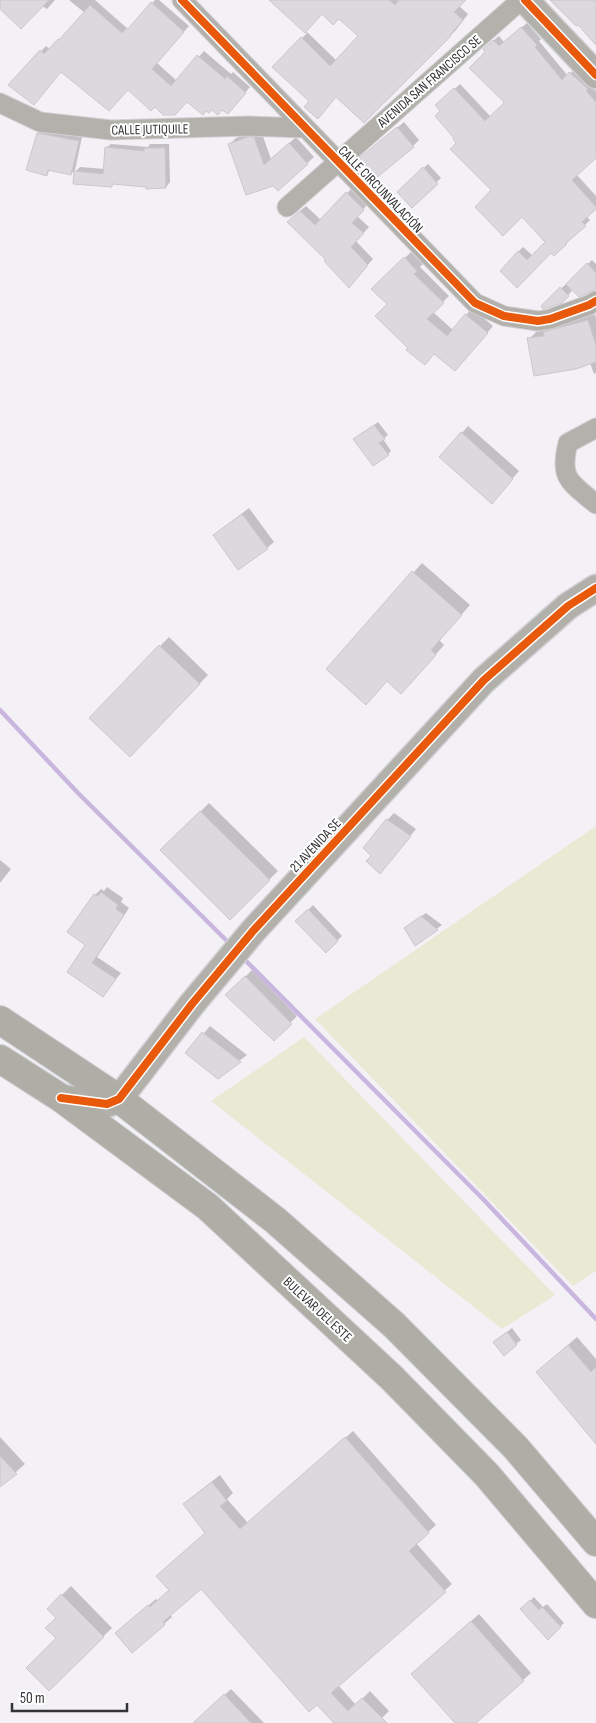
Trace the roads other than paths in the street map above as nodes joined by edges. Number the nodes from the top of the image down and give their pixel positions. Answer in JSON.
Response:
{"nodes":[{"id":1,"x":182,"y":0,"type":"edge"},
{"id":2,"x":523,"y":0,"type":"edge"},
{"id":3,"x":596,"y":75,"type":"edge"},
{"id":4,"x":0,"y":103,"type":"edge"},
{"id":5,"x":305,"y":128,"type":"junction"},
{"id":6,"x":338,"y":162,"type":"junction"},
{"id":7,"x":287,"y":207,"type":"dead end"},
{"id":8,"x":596,"y":301,"type":"edge"},
{"id":9,"x":596,"y":428,"type":"edge"},
{"id":10,"x":596,"y":504,"type":"edge"},
{"id":11,"x":596,"y":588,"type":"edge"},
{"id":12,"x":0,"y":1020,"type":"edge"},
{"id":13,"x":0,"y":1059,"type":"edge"},
{"id":14,"x":60,"y":1098,"type":"junction"},
{"id":15,"x":119,"y":1100,"type":"junction"},
{"id":16,"x":596,"y":1542,"type":"edge"},
{"id":17,"x":596,"y":1604,"type":"edge"}],
"edges":[{"from":1,"to":5,"type":"street","name":"CALLE CIRCUNVALACIÓN"},
{"from":2,"to":3,"type":"street"},
{"from":2,"to":6,"type":"street","name":"AVENIDA SAN FRANCISCO SE"},
{"from":4,"to":5,"type":"street","name":"CALLE JUTIQUILE"},
{"from":5,"to":6,"type":"street","name":"CALLE CIRCUNVALACIÓN"},
{"from":6,"to":7,"type":"street","name":"AVENIDA SAN FRANCISCO SE"},
{"from":6,"to":8,"type":"street","name":"CALLE CIRCUNVALACIÓN"},
{"from":9,"to":10,"type":"street"},
{"from":11,"to":15,"type":"street","name":"21 AVENIDA SE"},
{"from":12,"to":15,"type":"highway"},
{"from":13,"to":14,"type":"highway","name":"BULEVAR DEL ESTE"},
{"from":14,"to":15,"type":"street"},
{"from":14,"to":17,"type":"highway","name":"BULEVAR DEL ESTE"},
{"from":15,"to":16,"type":"highway"}]}
